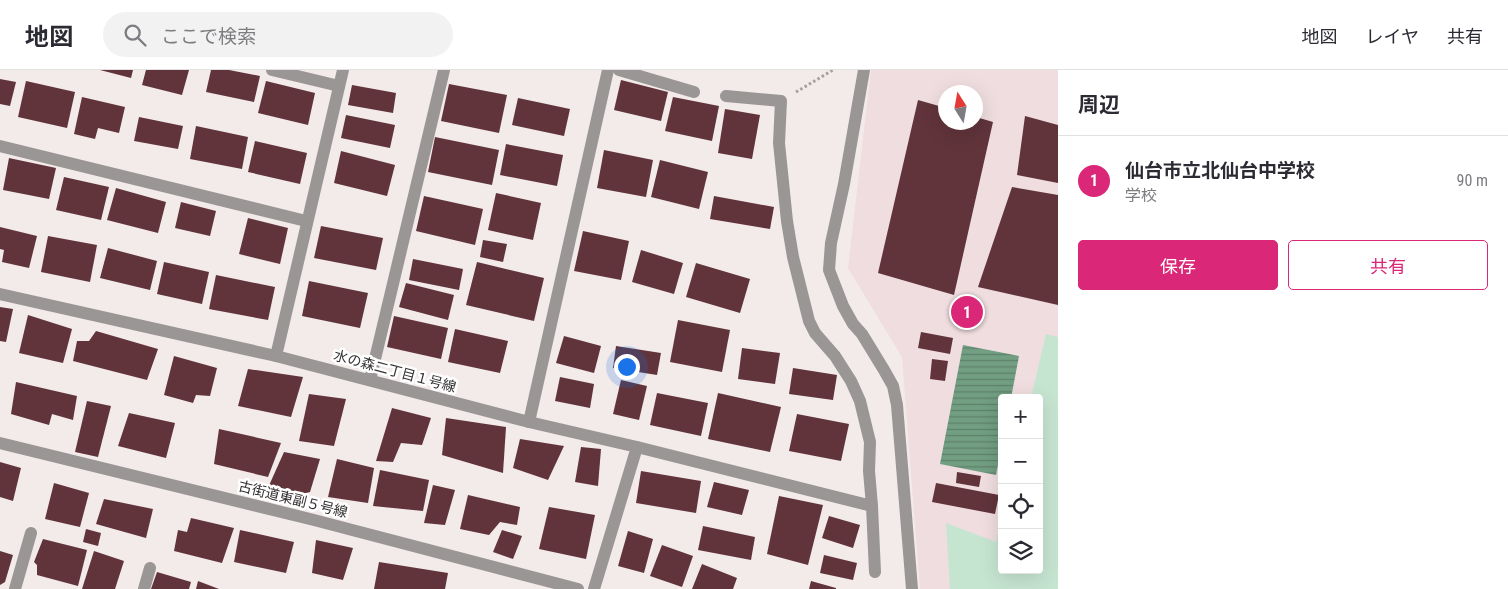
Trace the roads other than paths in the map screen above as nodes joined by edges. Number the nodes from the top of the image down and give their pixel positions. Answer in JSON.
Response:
{"nodes":[{"id":1,"x":272,"y":70,"type":"edge"},
{"id":2,"x":343,"y":70,"type":"edge"},
{"id":3,"x":444,"y":70,"type":"edge"},
{"id":4,"x":608,"y":70,"type":"edge"},
{"id":5,"x":619,"y":70,"type":"edge"},
{"id":6,"x":864,"y":70,"type":"edge"},
{"id":7,"x":339,"y":86,"type":"junction"},
{"id":8,"x":694,"y":92,"type":"dead end"},
{"id":9,"x":726,"y":96,"type":"dead end"},
{"id":10,"x":0,"y":146,"type":"edge"},
{"id":11,"x":306,"y":221,"type":"junction"},
{"id":12,"x":0,"y":294,"type":"edge"},
{"id":13,"x":276,"y":356,"type":"junction"},
{"id":14,"x":370,"y":380,"type":"junction"},
{"id":15,"x":529,"y":422,"type":"junction"},
{"id":16,"x":0,"y":443,"type":"edge"},
{"id":17,"x":637,"y":447,"type":"junction"},
{"id":18,"x":872,"y":506,"type":"junction"},
{"id":19,"x":31,"y":533,"type":"dead end"},
{"id":20,"x":150,"y":568,"type":"dead end"},
{"id":21,"x":875,"y":572,"type":"dead end"},
{"id":22,"x":15,"y":589,"type":"edge"},
{"id":23,"x":144,"y":589,"type":"edge"},
{"id":24,"x":578,"y":589,"type":"edge"},
{"id":25,"x":594,"y":589,"type":"edge"},
{"id":26,"x":912,"y":589,"type":"edge"}],
"edges":[{"from":1,"to":7,"type":"street"},
{"from":2,"to":7,"type":"street"},
{"from":3,"to":14,"type":"street"},
{"from":4,"to":15,"type":"street"},
{"from":5,"to":8,"type":"street"},
{"from":6,"to":26,"type":"street"},
{"from":7,"to":11,"type":"street"},
{"from":9,"to":18,"type":"street"},
{"from":10,"to":11,"type":"street"},
{"from":11,"to":13,"type":"street"},
{"from":12,"to":13,"type":"street","name":"水の森二丁目１号線"},
{"from":13,"to":14,"type":"street","name":"水の森二丁目１号線"},
{"from":14,"to":15,"type":"street","name":"水の森二丁目１号線"},
{"from":15,"to":17,"type":"street","name":"水の森二丁目１号線"},
{"from":16,"to":24,"type":"street","name":"古街道東副５号線"},
{"from":17,"to":18,"type":"street","name":"水の森二丁目１号線"},
{"from":17,"to":25,"type":"street"},
{"from":18,"to":21,"type":"street"},
{"from":19,"to":22,"type":"street"},
{"from":20,"to":23,"type":"street"}]}
